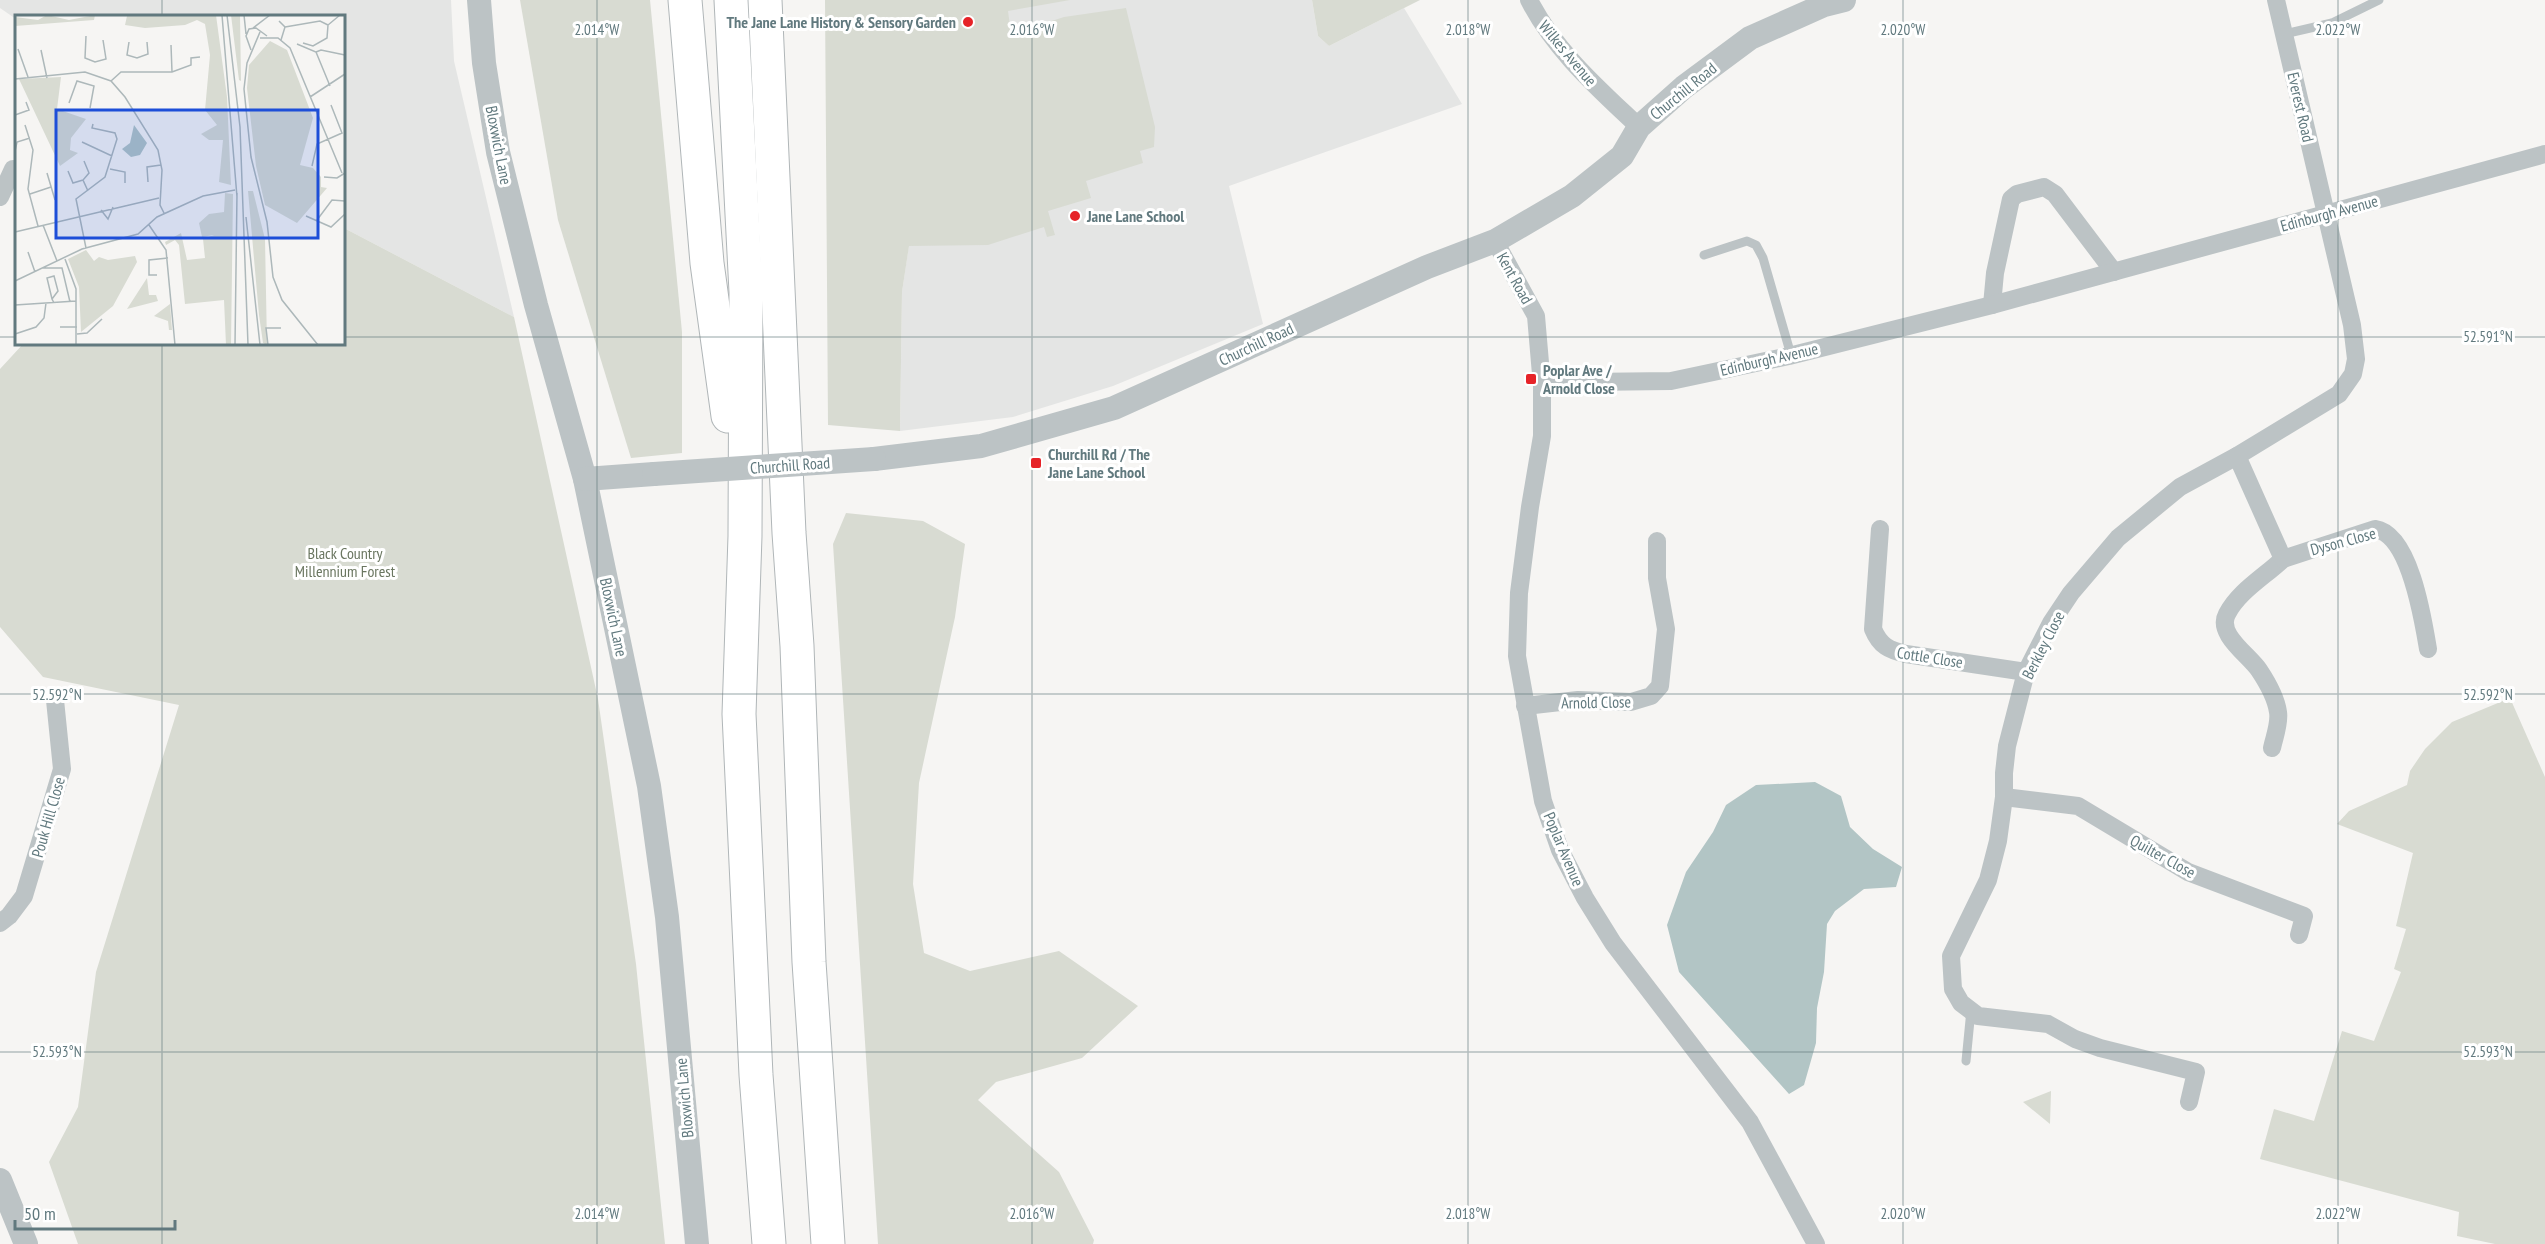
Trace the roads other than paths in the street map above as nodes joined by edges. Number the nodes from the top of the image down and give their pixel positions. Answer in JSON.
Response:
{"nodes":[{"id":1,"x":479,"y":0,"type":"edge"},
{"id":2,"x":685,"y":0,"type":"edge"},
{"id":3,"x":731,"y":0,"type":"edge"},
{"id":4,"x":765,"y":0,"type":"edge"},
{"id":5,"x":788,"y":0,"type":"edge"},
{"id":6,"x":1528,"y":0,"type":"edge"},
{"id":7,"x":2276,"y":0,"type":"edge"},
{"id":8,"x":2379,"y":0,"type":"edge"},
{"id":9,"x":1830,"y":2,"type":"edge"},
{"id":10,"x":2284,"y":34,"type":"junction"},
{"id":11,"x":1639,"y":127,"type":"junction"},
{"id":12,"x":2545,"y":154,"type":"edge"},
{"id":13,"x":10,"y":167,"type":"edge"},
{"id":14,"x":0,"y":197,"type":"edge"},
{"id":15,"x":2327,"y":213,"type":"junction"},
{"id":16,"x":1495,"y":241,"type":"junction"},
{"id":17,"x":1704,"y":255,"type":"dead end"},
{"id":18,"x":2114,"y":272,"type":"junction"},
{"id":19,"x":1992,"y":305,"type":"junction"},
{"id":20,"x":1791,"y":355,"type":"junction"},
{"id":21,"x":1542,"y":386,"type":"junction"},
{"id":22,"x":2237,"y":456,"type":"junction"},
{"id":23,"x":585,"y":479,"type":"junction"},
{"id":24,"x":1880,"y":529,"type":"dead end"},
{"id":25,"x":789,"y":533,"type":"junction"},
{"id":26,"x":745,"y":536,"type":"junction"},
{"id":27,"x":1657,"y":541,"type":"dead end"},
{"id":28,"x":2283,"y":559,"type":"junction"},
{"id":29,"x":2428,"y":649,"type":"dead end"},
{"id":30,"x":2026,"y":672,"type":"junction"},
{"id":31,"x":55,"y":699,"type":"dead end"},
{"id":32,"x":1525,"y":706,"type":"junction"},
{"id":33,"x":2272,"y":748,"type":"dead end"},
{"id":34,"x":2004,"y":797,"type":"junction"},
{"id":35,"x":0,"y":923,"type":"edge"},
{"id":36,"x":2299,"y":935,"type":"dead end"},
{"id":37,"x":1971,"y":1010,"type":"junction"},
{"id":38,"x":1966,"y":1061,"type":"dead end"},
{"id":39,"x":2188,"y":1102,"type":"dead end"},
{"id":40,"x":0,"y":1180,"type":"edge"},
{"id":41,"x":26,"y":1244,"type":"edge"},
{"id":42,"x":697,"y":1244,"type":"edge"},
{"id":43,"x":769,"y":1244,"type":"edge"},
{"id":44,"x":828,"y":1244,"type":"edge"},
{"id":45,"x":1816,"y":1244,"type":"edge"}],
"edges":[{"from":1,"to":23,"type":"street","name":"Bloxwich Lane"},
{"from":2,"to":26,"type":"highway"},
{"from":3,"to":26,"type":"highway"},
{"from":4,"to":25,"type":"highway"},
{"from":5,"to":25,"type":"highway"},
{"from":6,"to":11,"type":"street","name":"Wilkes Avenue"},
{"from":7,"to":10,"type":"street","name":"Everest Road"},
{"from":8,"to":10,"type":"lane"},
{"from":9,"to":11,"type":"street","name":"Churchill Road"},
{"from":10,"to":15,"type":"street","name":"Everest Road"},
{"from":11,"to":16,"type":"street","name":"Churchill Road"},
{"from":12,"to":15,"type":"street","name":"Edinburgh Avenue"},
{"from":13,"to":14,"type":"street"},
{"from":15,"to":18,"type":"street","name":"Edinburgh Avenue"},
{"from":15,"to":22,"type":"street","name":"Berkley Close"},
{"from":16,"to":21,"type":"street","name":"Kent Road"},
{"from":16,"to":23,"type":"street","name":"Churchill Road","bridge":true},
{"from":17,"to":20,"type":"lane"},
{"from":18,"to":19,"type":"street","name":"Edinburgh Avenue"},
{"from":18,"to":19,"type":"street"},
{"from":19,"to":20,"type":"street","name":"Edinburgh Avenue"},
{"from":20,"to":21,"type":"street","name":"Edinburgh Avenue"},
{"from":21,"to":32,"type":"street","name":"Poplar Avenue"},
{"from":22,"to":28,"type":"street"},
{"from":22,"to":30,"type":"street","name":"Berkley Close"},
{"from":23,"to":42,"type":"street","name":"Bloxwich Lane"},
{"from":24,"to":30,"type":"street","name":"Cottle Close"},
{"from":25,"to":44,"type":"highway"},
{"from":26,"to":43,"type":"highway"},
{"from":27,"to":32,"type":"street","name":"Arnold Close"},
{"from":28,"to":29,"type":"street","name":"Dyson Close"},
{"from":28,"to":33,"type":"street","name":"Dyson Close"},
{"from":30,"to":34,"type":"street","name":"Berkley Close"},
{"from":31,"to":35,"type":"street","name":"Pouk Hill Close"},
{"from":32,"to":45,"type":"street","name":"Poplar Avenue"},
{"from":34,"to":36,"type":"street","name":"Quilter Close"},
{"from":34,"to":37,"type":"street","name":"Berkley Close"},
{"from":37,"to":38,"type":"lane"},
{"from":37,"to":39,"type":"street"},
{"from":40,"to":41,"type":"street"}]}
